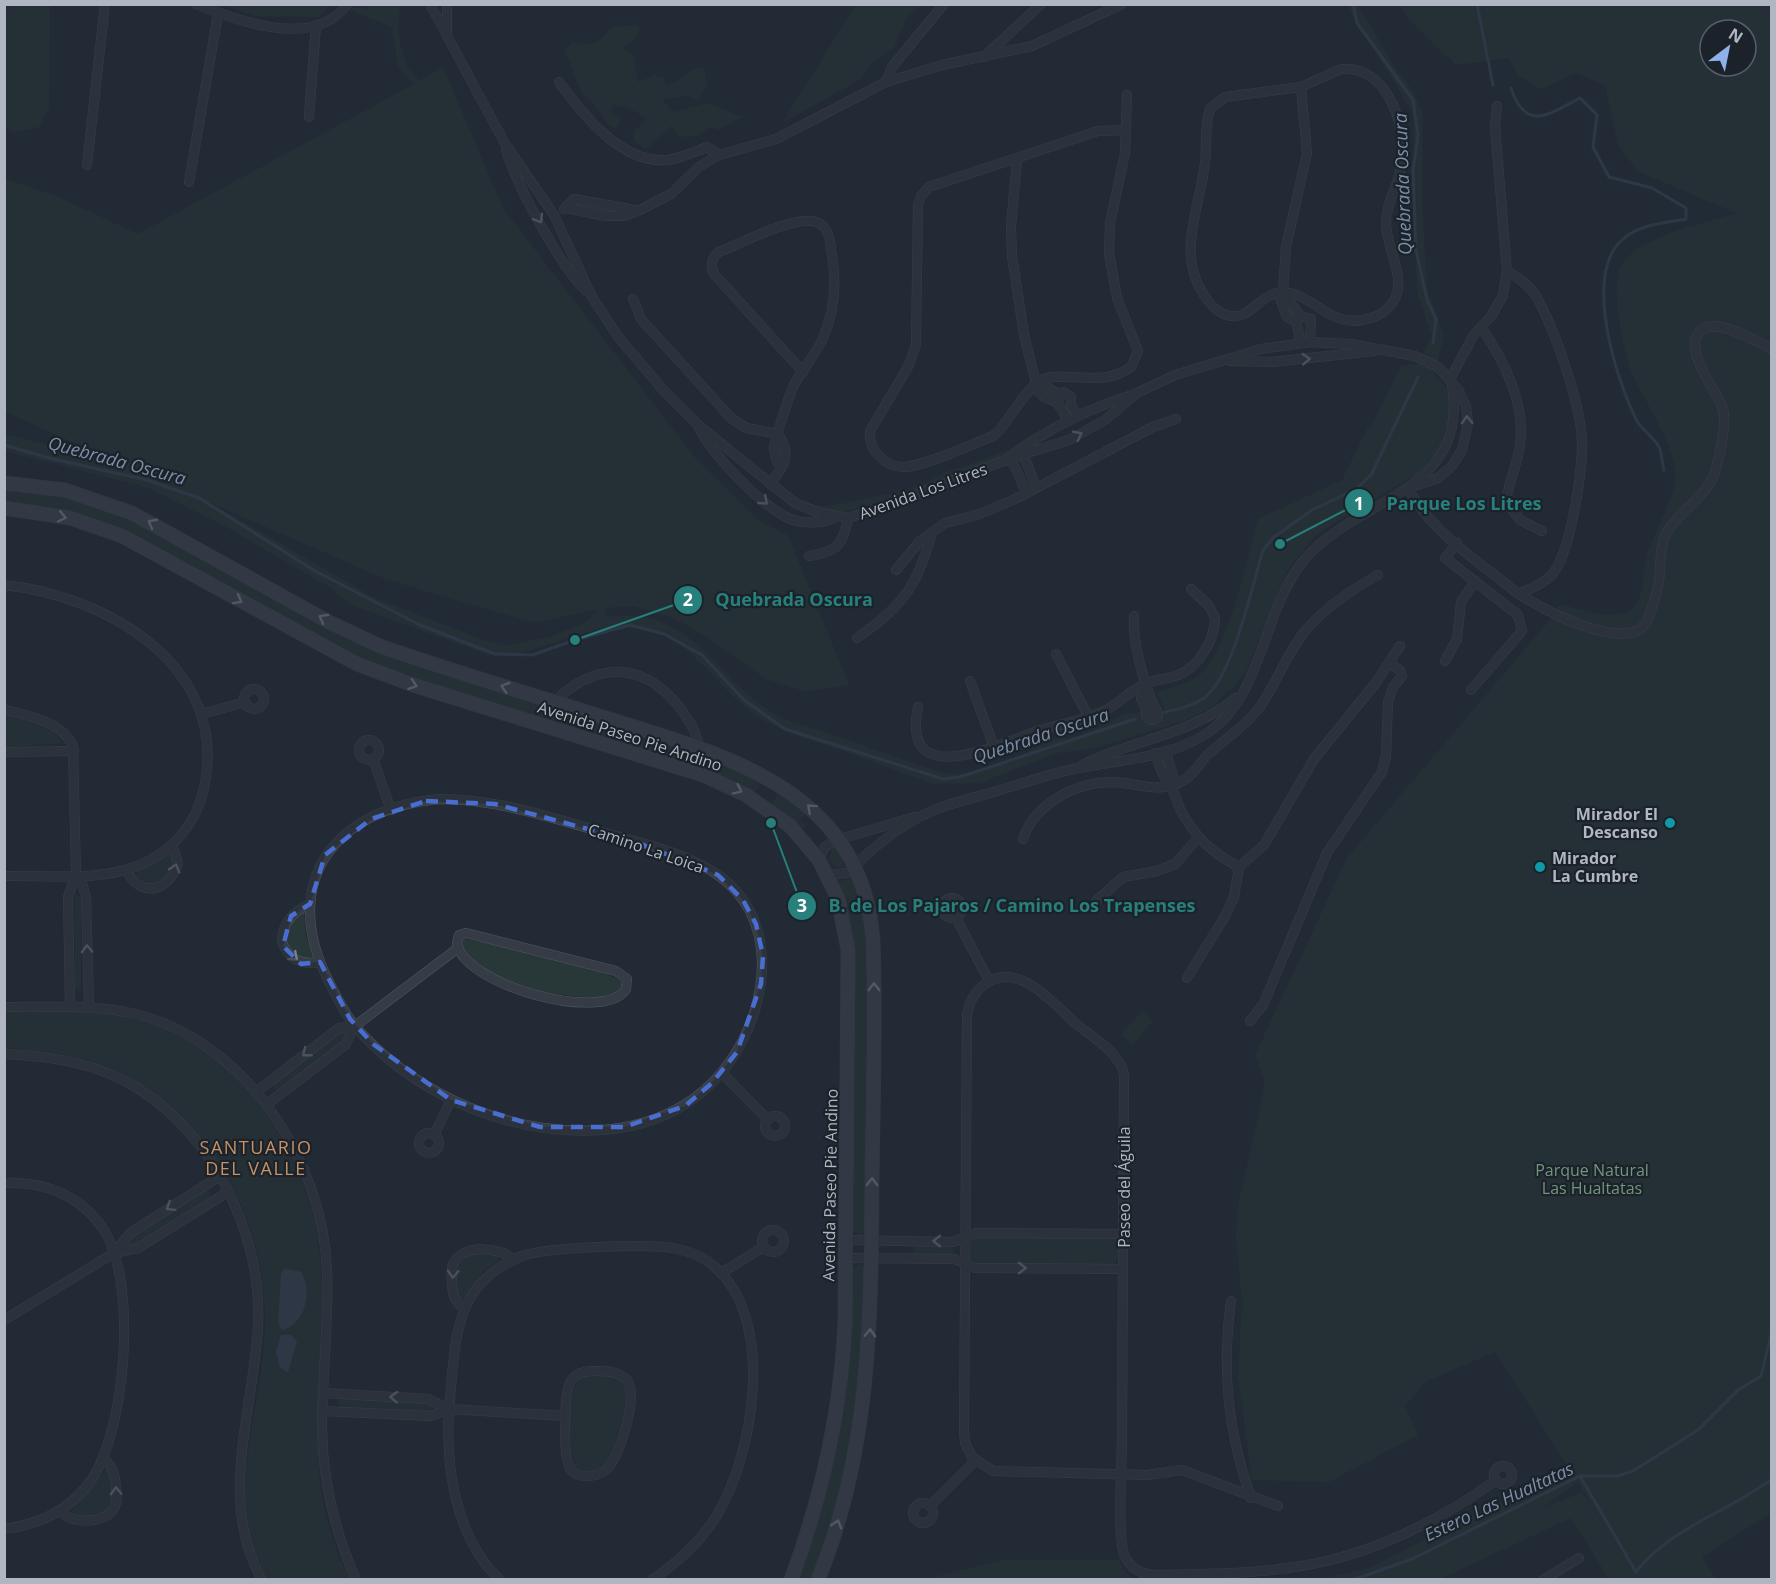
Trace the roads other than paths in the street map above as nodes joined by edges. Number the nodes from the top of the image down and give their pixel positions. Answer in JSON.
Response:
{"nodes":[{"id":1,"x":105,"y":4,"type":"edge"},
{"id":2,"x":196,"y":4,"type":"edge"},
{"id":3,"x":347,"y":4,"type":"edge"},
{"id":4,"x":430,"y":4,"type":"edge"},
{"id":5,"x":447,"y":4,"type":"edge"},
{"id":6,"x":944,"y":4,"type":"edge"},
{"id":7,"x":1041,"y":4,"type":"edge"},
{"id":8,"x":1122,"y":4,"type":"edge"},
{"id":9,"x":218,"y":14,"type":"junction"},
{"id":10,"x":316,"y":25,"type":"junction"},
{"id":11,"x":447,"y":39,"type":"junction"},
{"id":12,"x":984,"y":57,"type":"junction"},
{"id":13,"x":559,"y":82,"type":"dead end"},
{"id":14,"x":886,"y":82,"type":"junction"},
{"id":15,"x":1301,"y":87,"type":"junction"},
{"id":16,"x":1127,"y":95,"type":"dead end"},
{"id":17,"x":1497,"y":106,"type":"dead end"},
{"id":18,"x":309,"y":117,"type":"dead end"},
{"id":19,"x":1125,"y":130,"type":"junction"},
{"id":20,"x":718,"y":155,"type":"junction"},
{"id":21,"x":1017,"y":159,"type":"junction"},
{"id":22,"x":87,"y":165,"type":"dead end"},
{"id":23,"x":521,"y":175,"type":"junction"},
{"id":24,"x":189,"y":182,"type":"dead end"},
{"id":25,"x":554,"y":215,"type":"junction"},
{"id":26,"x":574,"y":256,"type":"junction"},
{"id":27,"x":563,"y":261,"type":"junction"},
{"id":28,"x":1507,"y":271,"type":"junction"},
{"id":29,"x":1283,"y":292,"type":"junction"},
{"id":30,"x":592,"y":297,"type":"junction"},
{"id":31,"x":633,"y":300,"type":"dead end"},
{"id":32,"x":1298,"y":319,"type":"junction"},
{"id":33,"x":1481,"y":327,"type":"junction"},
{"id":34,"x":1305,"y":342,"type":"junction"},
{"id":35,"x":1351,"y":344,"type":"junction"},
{"id":36,"x":1262,"y":349,"type":"junction"},
{"id":37,"x":1772,"y":349,"type":"edge"},
{"id":38,"x":1380,"y":351,"type":"junction"},
{"id":39,"x":1350,"y":356,"type":"junction"},
{"id":40,"x":1220,"y":361,"type":"junction"},
{"id":41,"x":1263,"y":362,"type":"junction"},
{"id":42,"x":803,"y":372,"type":"junction"},
{"id":43,"x":1038,"y":381,"type":"junction"},
{"id":44,"x":1451,"y":381,"type":"junction"},
{"id":45,"x":1137,"y":393,"type":"junction"},
{"id":46,"x":1105,"y":404,"type":"junction"},
{"id":47,"x":1112,"y":415,"type":"junction"},
{"id":48,"x":1073,"y":418,"type":"junction"},
{"id":49,"x":1176,"y":419,"type":"dead end"},
{"id":50,"x":698,"y":424,"type":"junction"},
{"id":51,"x":778,"y":434,"type":"junction"},
{"id":52,"x":1037,"y":438,"type":"junction"},
{"id":53,"x":1042,"y":450,"type":"junction"},
{"id":54,"x":1024,"y":456,"type":"junction"},
{"id":55,"x":741,"y":457,"type":"junction"},
{"id":56,"x":1008,"y":459,"type":"junction"},
{"id":57,"x":730,"y":468,"type":"junction"},
{"id":58,"x":4,"y":483,"type":"edge"},
{"id":59,"x":770,"y":484,"type":"junction"},
{"id":60,"x":1036,"y":487,"type":"junction"},
{"id":61,"x":1408,"y":488,"type":"junction"},
{"id":62,"x":1026,"y":492,"type":"junction"},
{"id":63,"x":4,"y":508,"type":"edge"},
{"id":64,"x":808,"y":508,"type":"junction"},
{"id":65,"x":837,"y":517,"type":"junction"},
{"id":66,"x":848,"y":518,"type":"junction"},
{"id":67,"x":804,"y":522,"type":"junction"},
{"id":68,"x":1542,"y":531,"type":"dead end"},
{"id":69,"x":932,"y":532,"type":"junction"},
{"id":70,"x":1457,"y":543,"type":"junction"},
{"id":71,"x":808,"y":556,"type":"dead end"},
{"id":72,"x":896,"y":570,"type":"dead end"},
{"id":73,"x":1378,"y":575,"type":"dead end"},
{"id":74,"x":1475,"y":581,"type":"junction"},
{"id":75,"x":4,"y":585,"type":"edge"},
{"id":76,"x":1191,"y":589,"type":"dead end"},
{"id":77,"x":1519,"y":594,"type":"junction"},
{"id":78,"x":1134,"y":615,"type":"dead end"},
{"id":79,"x":857,"y":638,"type":"dead end"},
{"id":80,"x":1400,"y":646,"type":"dead end"},
{"id":81,"x":1056,"y":654,"type":"dead end"},
{"id":82,"x":1445,"y":661,"type":"dead end"},
{"id":83,"x":1390,"y":664,"type":"junction"},
{"id":84,"x":970,"y":681,"type":"dead end"},
{"id":85,"x":1146,"y":683,"type":"junction"},
{"id":86,"x":1471,"y":690,"type":"dead end"},
{"id":87,"x":1242,"y":692,"type":"junction"},
{"id":88,"x":245,"y":702,"type":"dead end"},
{"id":89,"x":554,"y":702,"type":"junction"},
{"id":90,"x":918,"y":707,"type":"dead end"},
{"id":91,"x":4,"y":710,"type":"edge"},
{"id":92,"x":202,"y":714,"type":"junction"},
{"id":93,"x":1152,"y":714,"type":"junction"},
{"id":94,"x":1089,"y":718,"type":"junction"},
{"id":95,"x":1193,"y":726,"type":"junction"},
{"id":96,"x":1162,"y":737,"type":"junction"},
{"id":97,"x":1198,"y":739,"type":"junction"},
{"id":98,"x":1152,"y":740,"type":"junction"},
{"id":99,"x":699,"y":747,"type":"junction"},
{"id":100,"x":994,"y":747,"type":"junction"},
{"id":101,"x":1127,"y":747,"type":"junction"},
{"id":102,"x":74,"y":751,"type":"junction"},
{"id":103,"x":4,"y":752,"type":"edge"},
{"id":104,"x":1161,"y":752,"type":"junction"},
{"id":105,"x":372,"y":759,"type":"dead end"},
{"id":106,"x":1128,"y":761,"type":"junction"},
{"id":107,"x":1074,"y":769,"type":"junction"},
{"id":108,"x":777,"y":783,"type":"junction"},
{"id":109,"x":1171,"y":787,"type":"junction"},
{"id":110,"x":763,"y":804,"type":"junction"},
{"id":111,"x":391,"y":810,"type":"junction"},
{"id":112,"x":920,"y":816,"type":"junction"},
{"id":113,"x":864,"y":833,"type":"junction"},
{"id":114,"x":838,"y":838,"type":"junction"},
{"id":115,"x":1198,"y":838,"type":"junction"},
{"id":116,"x":1023,"y":839,"type":"dead end"},
{"id":117,"x":172,"y":844,"type":"junction"},
{"id":118,"x":873,"y":849,"type":"junction"},
{"id":119,"x":819,"y":860,"type":"junction"},
{"id":120,"x":855,"y":866,"type":"junction"},
{"id":121,"x":1239,"y":867,"type":"junction"},
{"id":122,"x":126,"y":870,"type":"junction"},
{"id":123,"x":76,"y":874,"type":"junction"},
{"id":124,"x":827,"y":875,"type":"junction"},
{"id":125,"x":4,"y":876,"type":"edge"},
{"id":126,"x":1096,"y":900,"type":"dead end"},
{"id":127,"x":310,"y":904,"type":"junction"},
{"id":128,"x":956,"y":918,"type":"dead end"},
{"id":129,"x":458,"y":948,"type":"junction"},
{"id":130,"x":320,"y":962,"type":"junction"},
{"id":131,"x":1187,"y":978,"type":"dead end"},
{"id":132,"x":989,"y":981,"type":"junction"},
{"id":133,"x":4,"y":1007,"type":"edge"},
{"id":134,"x":70,"y":1007,"type":"junction"},
{"id":135,"x":89,"y":1007,"type":"junction"},
{"id":136,"x":1250,"y":1021,"type":"dead end"},
{"id":137,"x":355,"y":1026,"type":"junction"},
{"id":138,"x":4,"y":1054,"type":"edge"},
{"id":139,"x":722,"y":1073,"type":"junction"},
{"id":140,"x":256,"y":1092,"type":"junction"},
{"id":141,"x":451,"y":1100,"type":"junction"},
{"id":142,"x":266,"y":1105,"type":"junction"},
{"id":143,"x":768,"y":1120,"type":"dead end"},
{"id":144,"x":434,"y":1135,"type":"dead end"},
{"id":145,"x":220,"y":1176,"type":"junction"},
{"id":146,"x":4,"y":1183,"type":"edge"},
{"id":147,"x":228,"y":1192,"type":"junction"},
{"id":148,"x":1123,"y":1234,"type":"junction"},
{"id":149,"x":965,"y":1237,"type":"junction"},
{"id":150,"x":847,"y":1240,"type":"junction"},
{"id":151,"x":872,"y":1241,"type":"junction"},
{"id":152,"x":764,"y":1247,"type":"dead end"},
{"id":153,"x":114,"y":1252,"type":"junction"},
{"id":154,"x":847,"y":1258,"type":"junction"},
{"id":155,"x":872,"y":1258,"type":"junction"},
{"id":156,"x":514,"y":1260,"type":"junction"},
{"id":157,"x":965,"y":1263,"type":"junction"},
{"id":158,"x":1123,"y":1269,"type":"junction"},
{"id":159,"x":721,"y":1273,"type":"junction"},
{"id":160,"x":1231,"y":1301,"type":"dead end"},
{"id":161,"x":464,"y":1310,"type":"junction"},
{"id":162,"x":4,"y":1320,"type":"edge"},
{"id":163,"x":323,"y":1393,"type":"junction"},
{"id":164,"x":449,"y":1409,"type":"junction"},
{"id":165,"x":323,"y":1411,"type":"junction"},
{"id":166,"x":566,"y":1416,"type":"junction"},
{"id":167,"x":104,"y":1459,"type":"junction"},
{"id":168,"x":975,"y":1461,"type":"junction"},
{"id":169,"x":1122,"y":1475,"type":"junction"},
{"id":170,"x":1496,"y":1480,"type":"dead end"},
{"id":171,"x":1251,"y":1498,"type":"junction"},
{"id":172,"x":930,"y":1506,"type":"dead end"},
{"id":173,"x":1278,"y":1506,"type":"dead end"},
{"id":174,"x":60,"y":1511,"type":"junction"},
{"id":175,"x":4,"y":1529,"type":"edge"},
{"id":176,"x":1579,"y":1558,"type":"dead end"},
{"id":177,"x":262,"y":1580,"type":"edge"},
{"id":178,"x":356,"y":1580,"type":"edge"},
{"id":179,"x":501,"y":1580,"type":"edge"},
{"id":180,"x":652,"y":1580,"type":"edge"},
{"id":181,"x":791,"y":1580,"type":"edge"},
{"id":182,"x":818,"y":1580,"type":"edge"},
{"id":183,"x":1543,"y":1580,"type":"edge"}],
"edges":[{"from":1,"to":22,"type":"street"},
{"from":2,"to":9,"type":"street"},
{"from":3,"to":10,"type":"street"},
{"from":4,"to":11,"type":"street","name":"Avenida Los Litres"},
{"from":5,"to":11,"type":"street","name":"Avenida Los Litres"},
{"from":6,"to":14,"type":"street"},
{"from":7,"to":12,"type":"street"},
{"from":8,"to":12,"type":"street"},
{"from":9,"to":10,"type":"street"},
{"from":9,"to":24,"type":"street"},
{"from":10,"to":18,"type":"street"},
{"from":11,"to":23,"type":"street","name":"Avenida Los Litres"},
{"from":12,"to":14,"type":"street"},
{"from":13,"to":20,"type":"street"},
{"from":14,"to":20,"type":"street"},
{"from":15,"to":29,"type":"street"},
{"from":15,"to":29,"type":"street"},
{"from":15,"to":29,"type":"street"},
{"from":16,"to":19,"type":"street"},
{"from":17,"to":28,"type":"street"},
{"from":19,"to":21,"type":"street"},
{"from":19,"to":43,"type":"street"},
{"from":20,"to":25,"type":"street"},
{"from":21,"to":43,"type":"street"},
{"from":21,"to":43,"type":"street"},
{"from":23,"to":25,"type":"street","name":"Avenida Los Litres"},
{"from":23,"to":27,"type":"street","name":"Avenida Los Litres","one_way":true},
{"from":25,"to":26,"type":"street","name":"Avenida Los Litres"},
{"from":26,"to":27,"type":"street"},
{"from":26,"to":30,"type":"street","name":"Avenida Los Litres"},
{"from":27,"to":30,"type":"street","name":"Avenida Los Litres"},
{"from":28,"to":33,"type":"street"},
{"from":28,"to":77,"type":"street"},
{"from":29,"to":32,"type":"street"},
{"from":30,"to":50,"type":"street","name":"Avenida Los Litres"},
{"from":31,"to":51,"type":"street"},
{"from":32,"to":34,"type":"street"},
{"from":32,"to":34,"type":"street"},
{"from":33,"to":44,"type":"street"},
{"from":33,"to":68,"type":"street"},
{"from":34,"to":35,"type":"street","name":"Avenida Los Litres"},
{"from":34,"to":36,"type":"street","name":"Avenida Los Litres"},
{"from":35,"to":38,"type":"street","name":"Avenida Los Litres"},
{"from":35,"to":39,"type":"street"},
{"from":36,"to":40,"type":"street","name":"Avenida Los Litres"},
{"from":36,"to":41,"type":"street"},
{"from":37,"to":77,"type":"street"},
{"from":38,"to":39,"type":"street","name":"Avenida Los Litres"},
{"from":38,"to":44,"type":"street","name":"Avenida Los Litres"},
{"from":41,"to":39,"type":"street","name":"Avenida Los Litres","one_way":true},
{"from":40,"to":41,"type":"street","name":"Avenida Los Litres"},
{"from":40,"to":45,"type":"street","name":"Avenida Los Litres"},
{"from":42,"to":42,"type":"street"},
{"from":42,"to":51,"type":"street"},
{"from":43,"to":48,"type":"street"},
{"from":44,"to":61,"type":"street","name":"Avenida Los Litres"},
{"from":61,"to":44,"type":"street","name":"Avenida Los Litres","one_way":true},
{"from":45,"to":46,"type":"street","name":"Avenida Los Litres"},
{"from":45,"to":47,"type":"street","name":"Avenida Los Litres"},
{"from":46,"to":47,"type":"street"},
{"from":46,"to":48,"type":"street","name":"Avenida Los Litres"},
{"from":53,"to":47,"type":"street","name":"Avenida Los Litres","one_way":true},
{"from":48,"to":52,"type":"street","name":"Avenida Los Litres"},
{"from":49,"to":60,"type":"street"},
{"from":50,"to":55,"type":"street","name":"Avenida Los Litres"},
{"from":50,"to":57,"type":"street","name":"Avenida Los Litres"},
{"from":51,"to":59,"type":"street"},
{"from":52,"to":53,"type":"street"},
{"from":52,"to":56,"type":"street","name":"Avenida Los Litres"},
{"from":53,"to":54,"type":"street","name":"Avenida Los Litres"},
{"from":54,"to":56,"type":"street","name":"Avenida Los Litres"},
{"from":54,"to":60,"type":"street"},
{"from":55,"to":57,"type":"street"},
{"from":55,"to":59,"type":"street","name":"Avenida Los Litres"},
{"from":56,"to":62,"type":"street"},
{"from":56,"to":66,"type":"street","name":"Avenida Los Litres"},
{"from":57,"to":67,"type":"street","name":"Avenida Los Litres","one_way":true},
{"from":89,"to":58,"type":"main road","name":"Avenida Paseo Pie Andino","one_way":true},
{"from":59,"to":64,"type":"street","name":"Avenida Los Litres"},
{"from":60,"to":62,"type":"street"},
{"from":61,"to":70,"type":"street"},
{"from":61,"to":87,"type":"street","name":"Avenida Los Litres"},
{"from":62,"to":69,"type":"street"},
{"from":63,"to":110,"type":"main road","name":"Avenida Paseo Pie Andino","one_way":true},
{"from":64,"to":65,"type":"street","name":"Avenida Los Litres"},
{"from":64,"to":67,"type":"street"},
{"from":65,"to":66,"type":"street","name":"Avenida Los Litres"},
{"from":65,"to":67,"type":"street","name":"Avenida Los Litres"},
{"from":66,"to":71,"type":"street"},
{"from":69,"to":72,"type":"street"},
{"from":69,"to":79,"type":"street"},
{"from":70,"to":74,"type":"street"},
{"from":70,"to":77,"type":"street"},
{"from":73,"to":109,"type":"street"},
{"from":74,"to":82,"type":"street"},
{"from":74,"to":86,"type":"street"},
{"from":75,"to":92,"type":"street"},
{"from":76,"to":85,"type":"street"},
{"from":78,"to":85,"type":"street"},
{"from":80,"to":83,"type":"street"},
{"from":81,"to":94,"type":"street"},
{"from":83,"to":121,"type":"street"},
{"from":83,"to":136,"type":"street"},
{"from":84,"to":100,"type":"street"},
{"from":85,"to":93,"type":"street"},
{"from":85,"to":94,"type":"street"},
{"from":87,"to":95,"type":"street","name":"Avenida Los Litres"},
{"from":87,"to":97,"type":"street","name":"Avenida Los Litres"},
{"from":88,"to":92,"type":"street"},
{"from":89,"to":99,"type":"main road","name":"Avenida Paseo Pie Andino"},
{"from":89,"to":99,"type":"street","name":"Avenida Paseo Pie Andino"},
{"from":90,"to":100,"type":"street"},
{"from":91,"to":102,"type":"street"},
{"from":92,"to":117,"type":"street"},
{"from":93,"to":96,"type":"street"},
{"from":93,"to":98,"type":"street"},
{"from":94,"to":100,"type":"street"},
{"from":95,"to":96,"type":"street","name":"Avenida Los Litres"},
{"from":95,"to":97,"type":"street"},
{"from":96,"to":98,"type":"street","name":"Avenida Los Litres"},
{"from":97,"to":104,"type":"street","name":"Avenida Los Litres"},
{"from":98,"to":101,"type":"street","name":"Avenida Los Litres"},
{"from":99,"to":108,"type":"main road","name":"Avenida Paseo Pie Andino"},
{"from":101,"to":106,"type":"street"},
{"from":101,"to":107,"type":"street","name":"Avenida Los Litres"},
{"from":102,"to":103,"type":"street"},
{"from":102,"to":123,"type":"street"},
{"from":104,"to":106,"type":"street","name":"Avenida Los Litres"},
{"from":104,"to":109,"type":"street"},
{"from":105,"to":111,"type":"street"},
{"from":106,"to":107,"type":"street","name":"Avenida Los Litres"},
{"from":107,"to":112,"type":"street","name":"Avenida Los Litres"},
{"from":108,"to":110,"type":"main road"},
{"from":114,"to":108,"type":"main road","name":"Avenida Paseo Pie Andino","one_way":true},
{"from":109,"to":115,"type":"street"},
{"from":109,"to":116,"type":"street"},
{"from":110,"to":119,"type":"main road","name":"Avenida Paseo Pie Andino"},
{"from":111,"to":127,"type":"street","name":"Camino La Loica"},
{"from":111,"to":139,"type":"street","name":"Camino La Loica"},
{"from":112,"to":113,"type":"street","name":"Avenida Los Litres"},
{"from":112,"to":118,"type":"street","name":"Avenida Los Litres"},
{"from":113,"to":114,"type":"street","name":"Avenida Los Litres"},
{"from":113,"to":118,"type":"street"},
{"from":114,"to":119,"type":"street"},
{"from":114,"to":120,"type":"main road","name":"Avenida Paseo Pie Andino"},
{"from":115,"to":121,"type":"street"},
{"from":115,"to":126,"type":"street"},
{"from":117,"to":122,"type":"street"},
{"from":122,"to":117,"type":"street","one_way":true},
{"from":118,"to":120,"type":"street","name":"Avenida Los Litres"},
{"from":119,"to":124,"type":"main road","name":"Avenida Paseo Pie Andino"},
{"from":120,"to":124,"type":"street","name":"Avenida Los Litres"},
{"from":151,"to":120,"type":"main road","name":"Avenida Paseo Pie Andino","one_way":true},
{"from":121,"to":131,"type":"street"},
{"from":122,"to":123,"type":"street"},
{"from":123,"to":125,"type":"street"},
{"from":123,"to":134,"type":"street"},
{"from":135,"to":123,"type":"street","one_way":true},
{"from":124,"to":150,"type":"main road","name":"Avenida Paseo Pie Andino"},
{"from":127,"to":130,"type":"street","name":"Camino La Loica"},
{"from":127,"to":130,"type":"street","one_way":true},
{"from":128,"to":132,"type":"street"},
{"from":129,"to":129,"type":"street"},
{"from":129,"to":137,"type":"street"},
{"from":130,"to":137,"type":"street","name":"Camino La Loica"},
{"from":132,"to":148,"type":"street","name":"Paseo del Águila"},
{"from":132,"to":149,"type":"street"},
{"from":133,"to":134,"type":"street"},
{"from":134,"to":135,"type":"street"},
{"from":135,"to":140,"type":"street"},
{"from":137,"to":140,"type":"street","one_way":true},
{"from":137,"to":141,"type":"street","name":"Camino La Loica"},
{"from":137,"to":142,"type":"street"},
{"from":138,"to":145,"type":"street"},
{"from":139,"to":141,"type":"street","name":"Camino La Loica"},
{"from":139,"to":143,"type":"street"},
{"from":140,"to":142,"type":"street"},
{"from":141,"to":144,"type":"street"},
{"from":142,"to":163,"type":"street"},
{"from":145,"to":147,"type":"street"},
{"from":145,"to":153,"type":"street","one_way":true},
{"from":146,"to":153,"type":"street"},
{"from":147,"to":153,"type":"street"},
{"from":147,"to":177,"type":"street"},
{"from":148,"to":149,"type":"street"},
{"from":148,"to":158,"type":"street","name":"Paseo del Águila"},
{"from":149,"to":151,"type":"street","one_way":true},
{"from":149,"to":157,"type":"street"},
{"from":150,"to":151,"type":"street"},
{"from":150,"to":154,"type":"main road","name":"Avenida Paseo Pie Andino"},
{"from":151,"to":155,"type":"main road","name":"Avenida Paseo Pie Andino"},
{"from":152,"to":159,"type":"street"},
{"from":153,"to":162,"type":"street"},
{"from":153,"to":167,"type":"street"},
{"from":154,"to":155,"type":"street"},
{"from":154,"to":181,"type":"main road","name":"Avenida Paseo Pie Andino"},
{"from":155,"to":157,"type":"street"},
{"from":182,"to":155,"type":"main road","name":"Avenida Paseo Pie Andino","one_way":true},
{"from":156,"to":159,"type":"street"},
{"from":156,"to":161,"type":"street"},
{"from":156,"to":161,"type":"street","one_way":true},
{"from":157,"to":158,"type":"street","one_way":true},
{"from":157,"to":168,"type":"street"},
{"from":158,"to":169,"type":"street","name":"Paseo del Águila"},
{"from":159,"to":180,"type":"street"},
{"from":160,"to":171,"type":"street"},
{"from":161,"to":164,"type":"street"},
{"from":164,"to":163,"type":"street","one_way":true},
{"from":163,"to":165,"type":"street"},
{"from":164,"to":165,"type":"street"},
{"from":164,"to":166,"type":"street"},
{"from":164,"to":179,"type":"street"},
{"from":165,"to":178,"type":"street"},
{"from":166,"to":166,"type":"street"},
{"from":167,"to":174,"type":"street"},
{"from":174,"to":167,"type":"street","one_way":true},
{"from":168,"to":169,"type":"street"},
{"from":168,"to":172,"type":"street"},
{"from":169,"to":170,"type":"street","name":"Paseo del Águila"},
{"from":169,"to":171,"type":"street"},
{"from":171,"to":173,"type":"street"},
{"from":174,"to":175,"type":"street"},
{"from":176,"to":183,"type":"street"}]}
